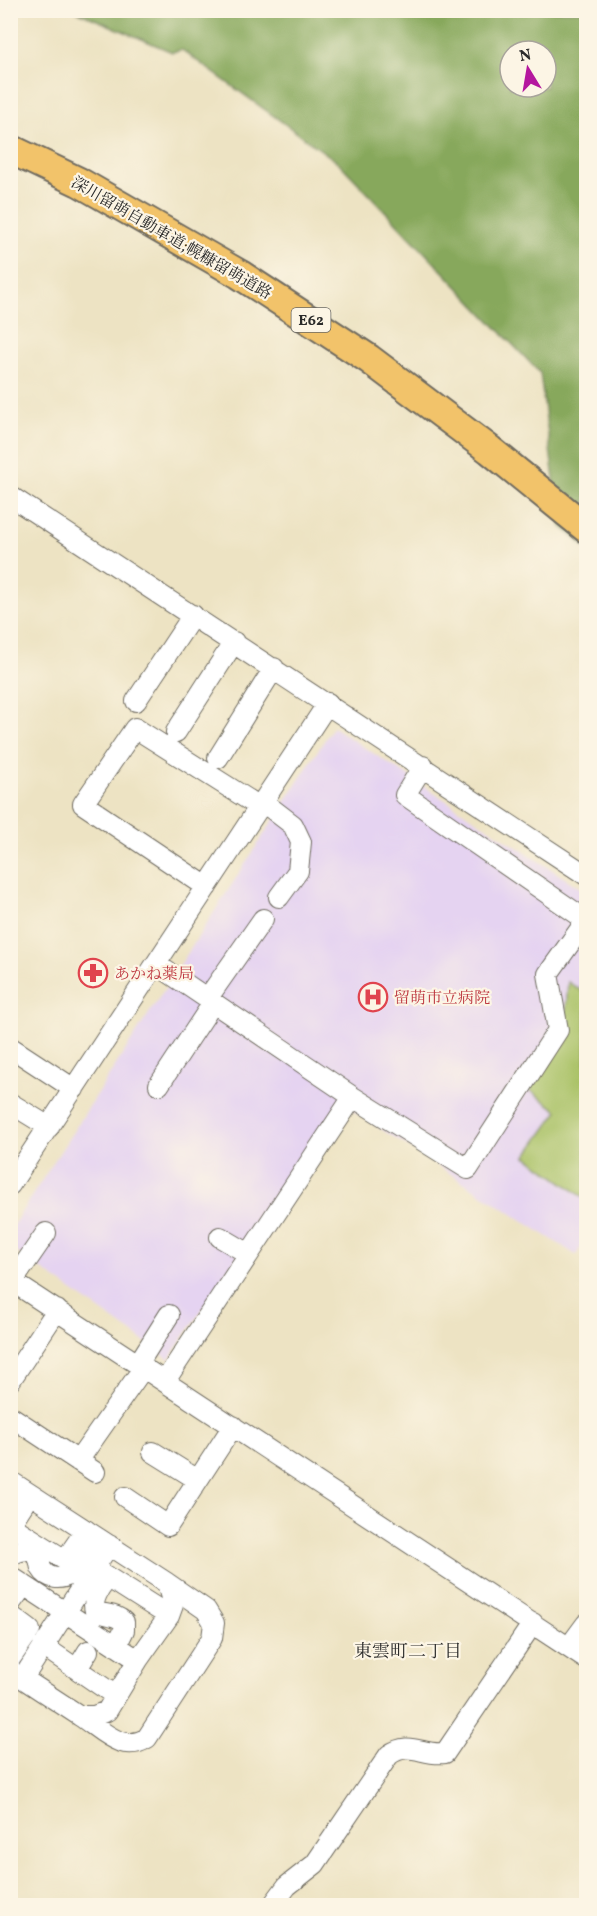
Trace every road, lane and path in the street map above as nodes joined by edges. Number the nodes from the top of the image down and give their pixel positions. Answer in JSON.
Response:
{"nodes":[{"id":1,"x":10,"y":133,"type":"edge"},
{"id":2,"x":10,"y":149,"type":"edge"},
{"id":3,"x":10,"y":496,"type":"edge"},
{"id":4,"x":586,"y":504,"type":"edge"},
{"id":5,"x":586,"y":528,"type":"edge"},
{"id":6,"x":192,"y":615,"type":"junction"},
{"id":7,"x":234,"y":642,"type":"junction"},
{"id":8,"x":274,"y":668,"type":"junction"},
{"id":9,"x":136,"y":701,"type":"dead end"},
{"id":10,"x":328,"y":703,"type":"junction"},
{"id":11,"x":176,"y":732,"type":"dead end"},
{"id":12,"x":218,"y":758,"type":"dead end"},
{"id":13,"x":423,"y":766,"type":"junction"},
{"id":14,"x":261,"y":805,"type":"junction"},
{"id":15,"x":586,"y":875,"type":"edge"},
{"id":16,"x":207,"y":887,"type":"junction"},
{"id":17,"x":279,"y":897,"type":"dead end"},
{"id":18,"x":263,"y":920,"type":"dead end"},
{"id":19,"x":586,"y":920,"type":"edge"},
{"id":20,"x":156,"y":964,"type":"junction"},
{"id":21,"x":210,"y":1001,"type":"junction"},
{"id":22,"x":10,"y":1047,"type":"edge"},
{"id":23,"x":159,"y":1085,"type":"dead end"},
{"id":24,"x":74,"y":1089,"type":"junction"},
{"id":25,"x":353,"y":1097,"type":"junction"},
{"id":26,"x":10,"y":1102,"type":"edge"},
{"id":27,"x":49,"y":1127,"type":"junction"},
{"id":28,"x":10,"y":1185,"type":"edge"},
{"id":29,"x":45,"y":1233,"type":"dead end"},
{"id":30,"x":220,"y":1237,"type":"dead end"},
{"id":31,"x":249,"y":1254,"type":"junction"},
{"id":32,"x":12,"y":1280,"type":"edge"},
{"id":33,"x":57,"y":1310,"type":"junction"},
{"id":34,"x":169,"y":1315,"type":"dead end"},
{"id":35,"x":141,"y":1366,"type":"junction"},
{"id":36,"x":10,"y":1381,"type":"edge"},
{"id":37,"x":165,"y":1381,"type":"junction"},
{"id":38,"x":10,"y":1416,"type":"edge"},
{"id":39,"x":233,"y":1426,"type":"junction"},
{"id":40,"x":153,"y":1452,"type":"dead end"},
{"id":41,"x":78,"y":1461,"type":"junction"},
{"id":42,"x":95,"y":1472,"type":"dead end"},
{"id":43,"x":198,"y":1480,"type":"junction"},
{"id":44,"x":17,"y":1489,"type":"edge"},
{"id":45,"x":125,"y":1497,"type":"dead end"},
{"id":46,"x":10,"y":1525,"type":"edge"},
{"id":47,"x":98,"y":1537,"type":"junction"},
{"id":48,"x":10,"y":1557,"type":"edge"},
{"id":49,"x":101,"y":1573,"type":"junction"},
{"id":50,"x":17,"y":1580,"type":"edge"},
{"id":51,"x":167,"y":1583,"type":"junction"},
{"id":52,"x":10,"y":1604,"type":"edge"},
{"id":53,"x":65,"y":1612,"type":"junction"},
{"id":54,"x":10,"y":1616,"type":"edge"},
{"id":55,"x":169,"y":1616,"type":"junction"},
{"id":56,"x":533,"y":1623,"type":"junction"},
{"id":57,"x":586,"y":1624,"type":"edge"},
{"id":58,"x":43,"y":1646,"type":"junction"},
{"id":59,"x":116,"y":1646,"type":"junction"},
{"id":60,"x":569,"y":1647,"type":"junction"},
{"id":61,"x":88,"y":1651,"type":"dead end"},
{"id":62,"x":10,"y":1659,"type":"edge"},
{"id":63,"x":586,"y":1659,"type":"edge"},
{"id":64,"x":138,"y":1660,"type":"junction"},
{"id":65,"x":66,"y":1669,"type":"junction"},
{"id":66,"x":17,"y":1674,"type":"edge"},
{"id":67,"x":116,"y":1696,"type":"junction"},
{"id":68,"x":80,"y":1716,"type":"junction"},
{"id":69,"x":272,"y":1905,"type":"edge"}],
"edges":[{"from":1,"to":4,"type":"highway","name":"深川留萌自動車道;幌糠留萌道路","number":"E62"},
{"from":2,"to":5,"type":"highway","name":"深川留萌自動車道;幌糠留萌道路","number":"E62"},
{"from":3,"to":6,"type":"street"},
{"from":6,"to":7,"type":"street"},
{"from":6,"to":9,"type":"street"},
{"from":7,"to":8,"type":"street"},
{"from":7,"to":11,"type":"street"},
{"from":8,"to":10,"type":"street"},
{"from":8,"to":12,"type":"street"},
{"from":10,"to":13,"type":"street"},
{"from":10,"to":14,"type":"street"},
{"from":13,"to":15,"type":"street"},
{"from":13,"to":19,"type":"street"},
{"from":14,"to":16,"type":"street"},
{"from":14,"to":16,"type":"street"},
{"from":14,"to":17,"type":"street"},
{"from":16,"to":20,"type":"street"},
{"from":18,"to":21,"type":"street"},
{"from":19,"to":25,"type":"street"},
{"from":20,"to":21,"type":"street"},
{"from":20,"to":24,"type":"street"},
{"from":21,"to":23,"type":"street"},
{"from":21,"to":25,"type":"street"},
{"from":22,"to":24,"type":"street"},
{"from":24,"to":27,"type":"street"},
{"from":25,"to":31,"type":"street"},
{"from":26,"to":27,"type":"street"},
{"from":27,"to":28,"type":"street"},
{"from":29,"to":32,"type":"street"},
{"from":30,"to":31,"type":"street"},
{"from":31,"to":37,"type":"street"},
{"from":32,"to":33,"type":"street"},
{"from":33,"to":35,"type":"street"},
{"from":33,"to":36,"type":"street"},
{"from":34,"to":35,"type":"street"},
{"from":35,"to":37,"type":"street"},
{"from":35,"to":41,"type":"street"},
{"from":37,"to":39,"type":"street"},
{"from":38,"to":41,"type":"street"},
{"from":39,"to":43,"type":"street"},
{"from":39,"to":56,"type":"street"},
{"from":40,"to":43,"type":"street"},
{"from":41,"to":42,"type":"street"},
{"from":43,"to":45,"type":"street"},
{"from":44,"to":46,"type":"street"},
{"from":44,"to":47,"type":"street"},
{"from":46,"to":47,"type":"street"},
{"from":47,"to":48,"type":"street"},
{"from":47,"to":49,"type":"street"},
{"from":47,"to":51,"type":"street"},
{"from":49,"to":53,"type":"street"},
{"from":49,"to":55,"type":"street"},
{"from":49,"to":59,"type":"street"},
{"from":50,"to":52,"type":"street"},
{"from":50,"to":53,"type":"street"},
{"from":51,"to":55,"type":"street"},
{"from":51,"to":68,"type":"street"},
{"from":53,"to":58,"type":"street"},
{"from":53,"to":59,"type":"street"},
{"from":54,"to":62,"type":"street"},
{"from":55,"to":64,"type":"street"},
{"from":56,"to":60,"type":"street"},
{"from":56,"to":69,"type":"street"},
{"from":57,"to":60,"type":"street"},
{"from":58,"to":65,"type":"street"},
{"from":58,"to":66,"type":"street"},
{"from":59,"to":64,"type":"street"},
{"from":60,"to":63,"type":"street"},
{"from":61,"to":65,"type":"street"},
{"from":64,"to":67,"type":"street"},
{"from":65,"to":67,"type":"street"},
{"from":66,"to":68,"type":"street"},
{"from":67,"to":68,"type":"street"}]}
